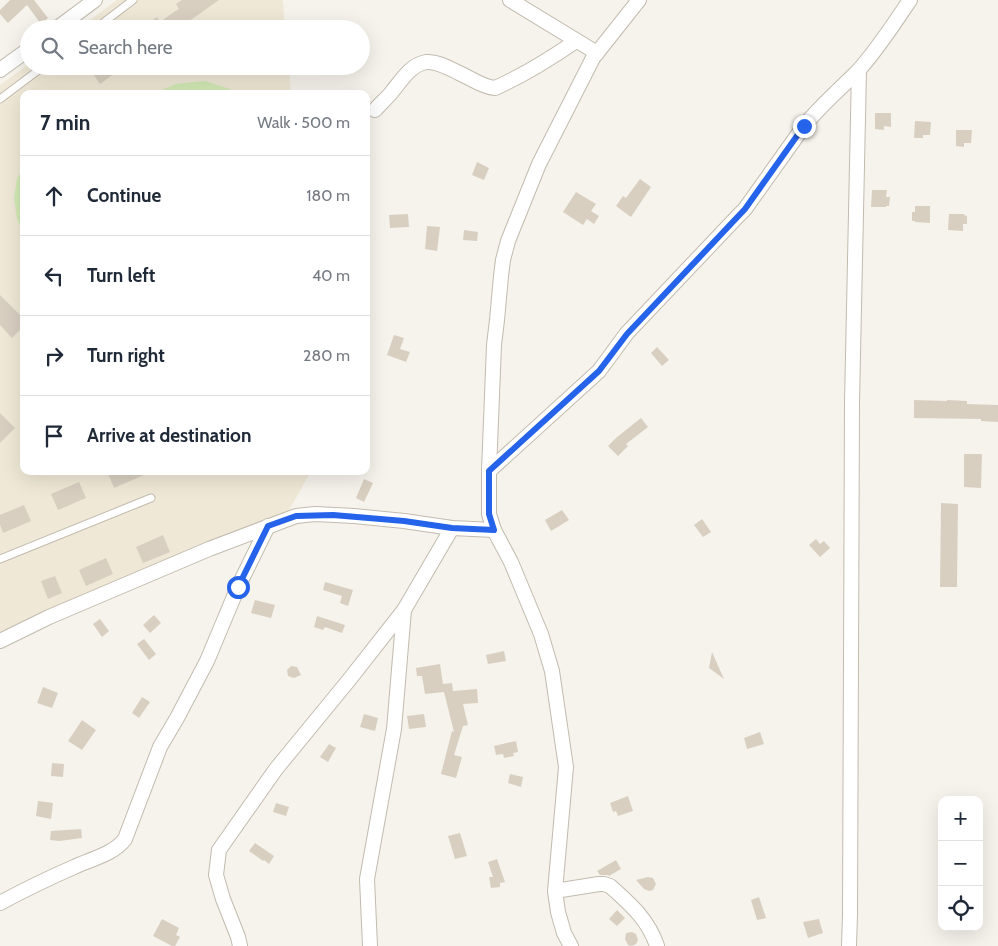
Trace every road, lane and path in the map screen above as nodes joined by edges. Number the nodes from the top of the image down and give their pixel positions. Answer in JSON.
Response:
{"nodes":[{"id":1,"x":95,"y":0,"type":"edge"},
{"id":2,"x":133,"y":0,"type":"edge"},
{"id":3,"x":510,"y":0,"type":"edge"},
{"id":4,"x":639,"y":0,"type":"edge"},
{"id":5,"x":910,"y":0,"type":"edge"},
{"id":6,"x":68,"y":20,"type":"edge"},
{"id":7,"x":107,"y":20,"type":"edge"},
{"id":8,"x":576,"y":40,"type":"junction"},
{"id":9,"x":597,"y":53,"type":"junction"},
{"id":10,"x":20,"y":56,"type":"edge"},
{"id":11,"x":0,"y":70,"type":"edge"},
{"id":12,"x":859,"y":70,"type":"junction"},
{"id":13,"x":32,"y":75,"type":"edge"},
{"id":14,"x":0,"y":99,"type":"edge"},
{"id":15,"x":375,"y":110,"type":"dead end"},
{"id":16,"x":489,"y":471,"type":"junction"},
{"id":17,"x":151,"y":498,"type":"dead end"},
{"id":18,"x":268,"y":526,"type":"junction"},
{"id":19,"x":452,"y":528,"type":"junction"},
{"id":20,"x":494,"y":530,"type":"junction"},
{"id":21,"x":0,"y":559,"type":"edge"},
{"id":22,"x":404,"y":610,"type":"junction"},
{"id":23,"x":0,"y":641,"type":"edge"},
{"id":24,"x":556,"y":891,"type":"junction"},
{"id":25,"x":0,"y":904,"type":"edge"},
{"id":26,"x":240,"y":946,"type":"edge"},
{"id":27,"x":370,"y":946,"type":"edge"},
{"id":28,"x":572,"y":946,"type":"edge"},
{"id":29,"x":657,"y":946,"type":"edge"},
{"id":30,"x":849,"y":946,"type":"edge"}],
"edges":[{"from":1,"to":6,"type":"street"},
{"from":2,"to":7,"type":"lane"},
{"from":3,"to":8,"type":"street"},
{"from":4,"to":9,"type":"street"},
{"from":5,"to":12,"type":"street"},
{"from":8,"to":9,"type":"street"},
{"from":8,"to":15,"type":"street"},
{"from":9,"to":16,"type":"street"},
{"from":10,"to":11,"type":"street"},
{"from":12,"to":16,"type":"street"},
{"from":12,"to":30,"type":"street"},
{"from":13,"to":14,"type":"lane"},
{"from":16,"to":20,"type":"street"},
{"from":17,"to":21,"type":"lane"},
{"from":18,"to":19,"type":"street"},
{"from":18,"to":23,"type":"street"},
{"from":18,"to":25,"type":"street"},
{"from":19,"to":20,"type":"street"},
{"from":19,"to":22,"type":"street"},
{"from":20,"to":24,"type":"street"},
{"from":22,"to":26,"type":"street"},
{"from":22,"to":27,"type":"street"},
{"from":24,"to":28,"type":"street"},
{"from":24,"to":29,"type":"street"}]}
